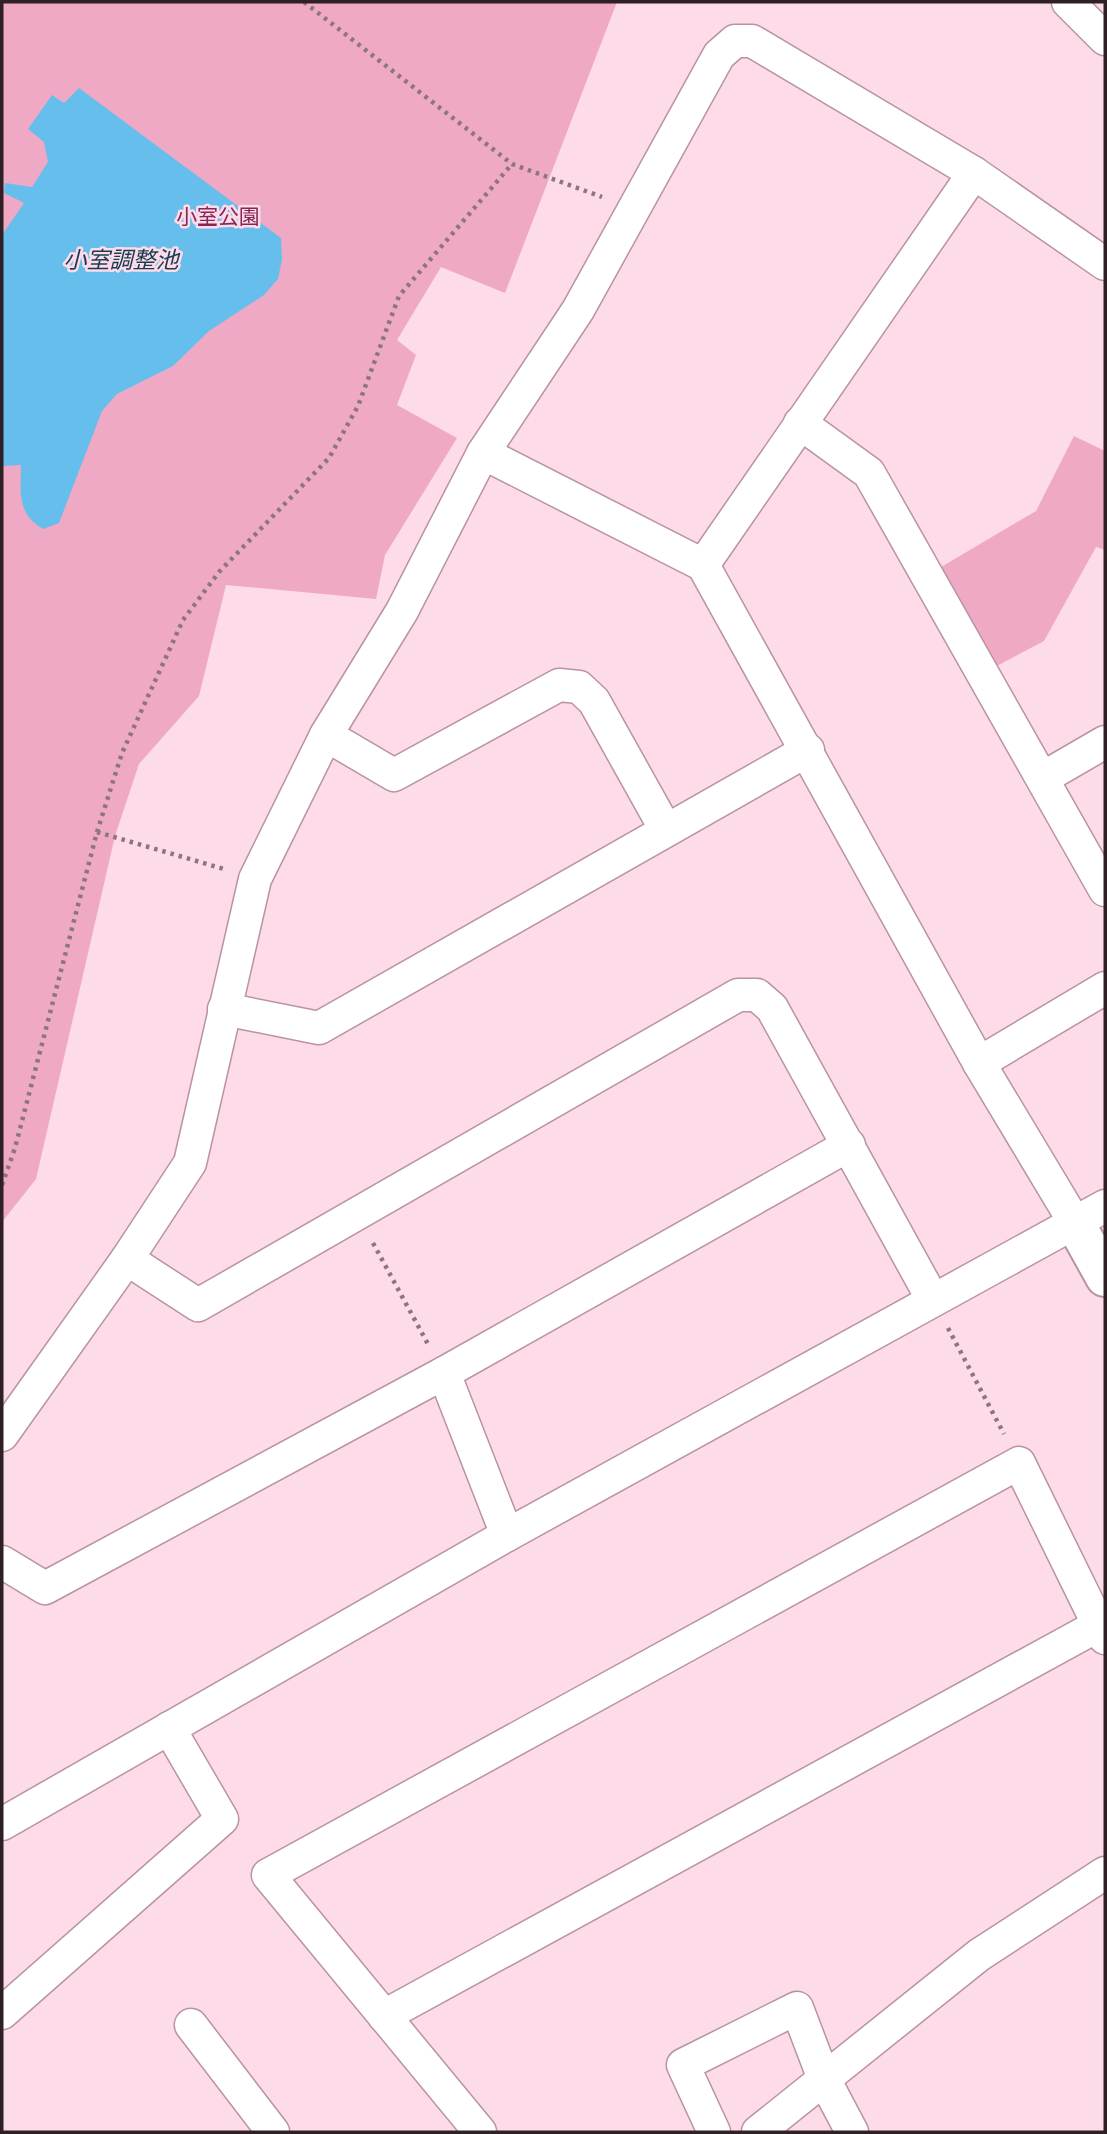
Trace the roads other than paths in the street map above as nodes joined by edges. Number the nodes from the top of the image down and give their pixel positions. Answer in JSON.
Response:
{"nodes":[{"id":1,"x":1068,"y":2,"type":"edge"},
{"id":2,"x":1105,"y":39,"type":"edge"},
{"id":3,"x":974,"y":173,"type":"junction"},
{"id":4,"x":1105,"y":264,"type":"edge"},
{"id":5,"x":800,"y":423,"type":"junction"},
{"id":6,"x":483,"y":453,"type":"junction"},
{"id":7,"x":703,"y":565,"type":"junction"},
{"id":8,"x":326,"y":735,"type":"junction"},
{"id":9,"x":1105,"y":742,"type":"edge"},
{"id":10,"x":808,"y":750,"type":"junction"},
{"id":11,"x":1042,"y":778,"type":"junction"},
{"id":12,"x":666,"y":830,"type":"junction"},
{"id":13,"x":1105,"y":890,"type":"edge"},
{"id":14,"x":1105,"y":988,"type":"edge"},
{"id":15,"x":224,"y":1009,"type":"junction"},
{"id":16,"x":979,"y":1063,"type":"junction"},
{"id":17,"x":849,"y":1145,"type":"junction"},
{"id":18,"x":1090,"y":1214,"type":"edge"},
{"id":19,"x":127,"y":1259,"type":"junction"},
{"id":20,"x":1105,"y":1277,"type":"edge"},
{"id":21,"x":933,"y":1300,"type":"junction"},
{"id":22,"x":444,"y":1373,"type":"junction"},
{"id":23,"x":2,"y":1435,"type":"edge"},
{"id":24,"x":507,"y":1535,"type":"junction"},
{"id":25,"x":2,"y":1562,"type":"edge"},
{"id":26,"x":1102,"y":1631,"type":"edge"},
{"id":27,"x":169,"y":1728,"type":"junction"},
{"id":28,"x":2,"y":1824,"type":"edge"},
{"id":29,"x":1105,"y":1872,"type":"edge"},
{"id":30,"x":2,"y":2013,"type":"edge"},
{"id":31,"x":384,"y":2016,"type":"junction"},
{"id":32,"x":191,"y":2025,"type":"dead end"},
{"id":33,"x":824,"y":2079,"type":"junction"},
{"id":34,"x":273,"y":2132,"type":"edge"},
{"id":35,"x":480,"y":2132,"type":"edge"},
{"id":36,"x":714,"y":2132,"type":"edge"},
{"id":37,"x":758,"y":2132,"type":"edge"},
{"id":38,"x":852,"y":2132,"type":"edge"}],
"edges":[{"from":1,"to":2,"type":"street"},
{"from":3,"to":4,"type":"street"},
{"from":3,"to":5,"type":"street"},
{"from":3,"to":6,"type":"street"},
{"from":5,"to":7,"type":"street"},
{"from":5,"to":11,"type":"street"},
{"from":6,"to":7,"type":"street"},
{"from":6,"to":8,"type":"street"},
{"from":7,"to":10,"type":"street"},
{"from":8,"to":12,"type":"street"},
{"from":8,"to":15,"type":"street"},
{"from":9,"to":11,"type":"street"},
{"from":10,"to":12,"type":"street"},
{"from":10,"to":16,"type":"street"},
{"from":11,"to":13,"type":"street"},
{"from":12,"to":15,"type":"street"},
{"from":14,"to":16,"type":"street"},
{"from":15,"to":19,"type":"street"},
{"from":16,"to":18,"type":"street"},
{"from":17,"to":19,"type":"street"},
{"from":17,"to":21,"type":"street"},
{"from":17,"to":22,"type":"street"},
{"from":18,"to":20,"type":"street"},
{"from":18,"to":21,"type":"street"},
{"from":19,"to":23,"type":"street"},
{"from":21,"to":24,"type":"street"},
{"from":22,"to":24,"type":"street"},
{"from":22,"to":25,"type":"street"},
{"from":24,"to":27,"type":"street"},
{"from":26,"to":31,"type":"street"},
{"from":26,"to":31,"type":"street"},
{"from":27,"to":28,"type":"street"},
{"from":27,"to":30,"type":"street"},
{"from":29,"to":33,"type":"street"},
{"from":31,"to":35,"type":"street"},
{"from":32,"to":34,"type":"street"},
{"from":33,"to":36,"type":"street"},
{"from":33,"to":37,"type":"street"},
{"from":33,"to":38,"type":"street"}]}
